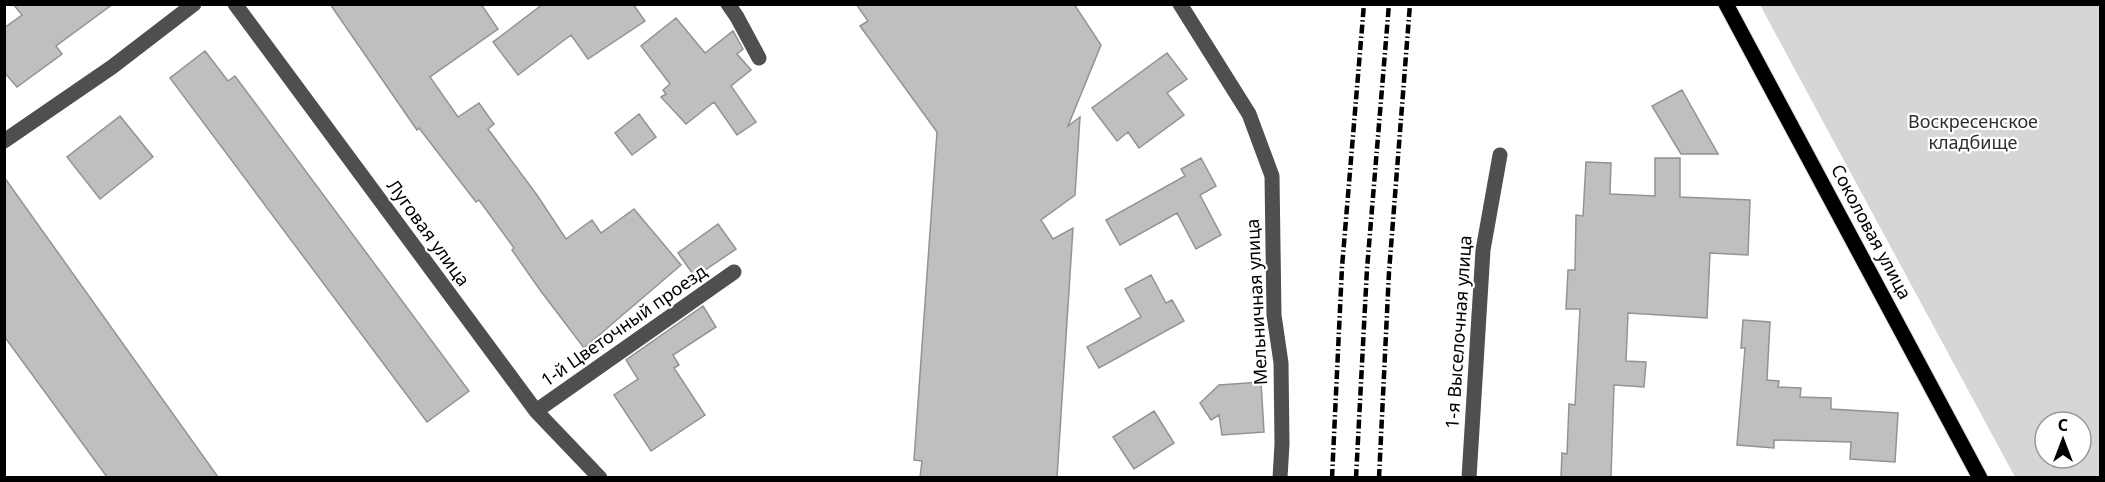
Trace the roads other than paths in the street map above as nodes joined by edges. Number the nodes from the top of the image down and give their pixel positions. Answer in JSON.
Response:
{"nodes":[{"id":1,"x":194,"y":4,"type":"edge"},
{"id":2,"x":235,"y":4,"type":"edge"},
{"id":3,"x":728,"y":4,"type":"edge"},
{"id":4,"x":1180,"y":4,"type":"edge"},
{"id":5,"x":1726,"y":4,"type":"edge"},
{"id":6,"x":759,"y":58,"type":"dead end"},
{"id":7,"x":4,"y":141,"type":"edge"},
{"id":8,"x":1500,"y":155,"type":"dead end"},
{"id":9,"x":734,"y":272,"type":"dead end"},
{"id":10,"x":536,"y":411,"type":"junction"},
{"id":11,"x":600,"y":477,"type":"edge"},
{"id":12,"x":1280,"y":477,"type":"edge"},
{"id":13,"x":1469,"y":477,"type":"edge"},
{"id":14,"x":1980,"y":477,"type":"edge"}],
"edges":[{"from":1,"to":7,"type":"street"},
{"from":2,"to":10,"type":"street","name":"Луговая улица"},
{"from":3,"to":6,"type":"street"},
{"from":4,"to":12,"type":"street","name":"Мельничная улица"},
{"from":5,"to":14,"type":"main road","name":"Соколовая улица"},
{"from":8,"to":13,"type":"street","name":"1-я Выселочная улица"},
{"from":9,"to":10,"type":"street","name":"1-й Цветочный проезд"},
{"from":10,"to":11,"type":"street","name":"Луговая улица"}]}
